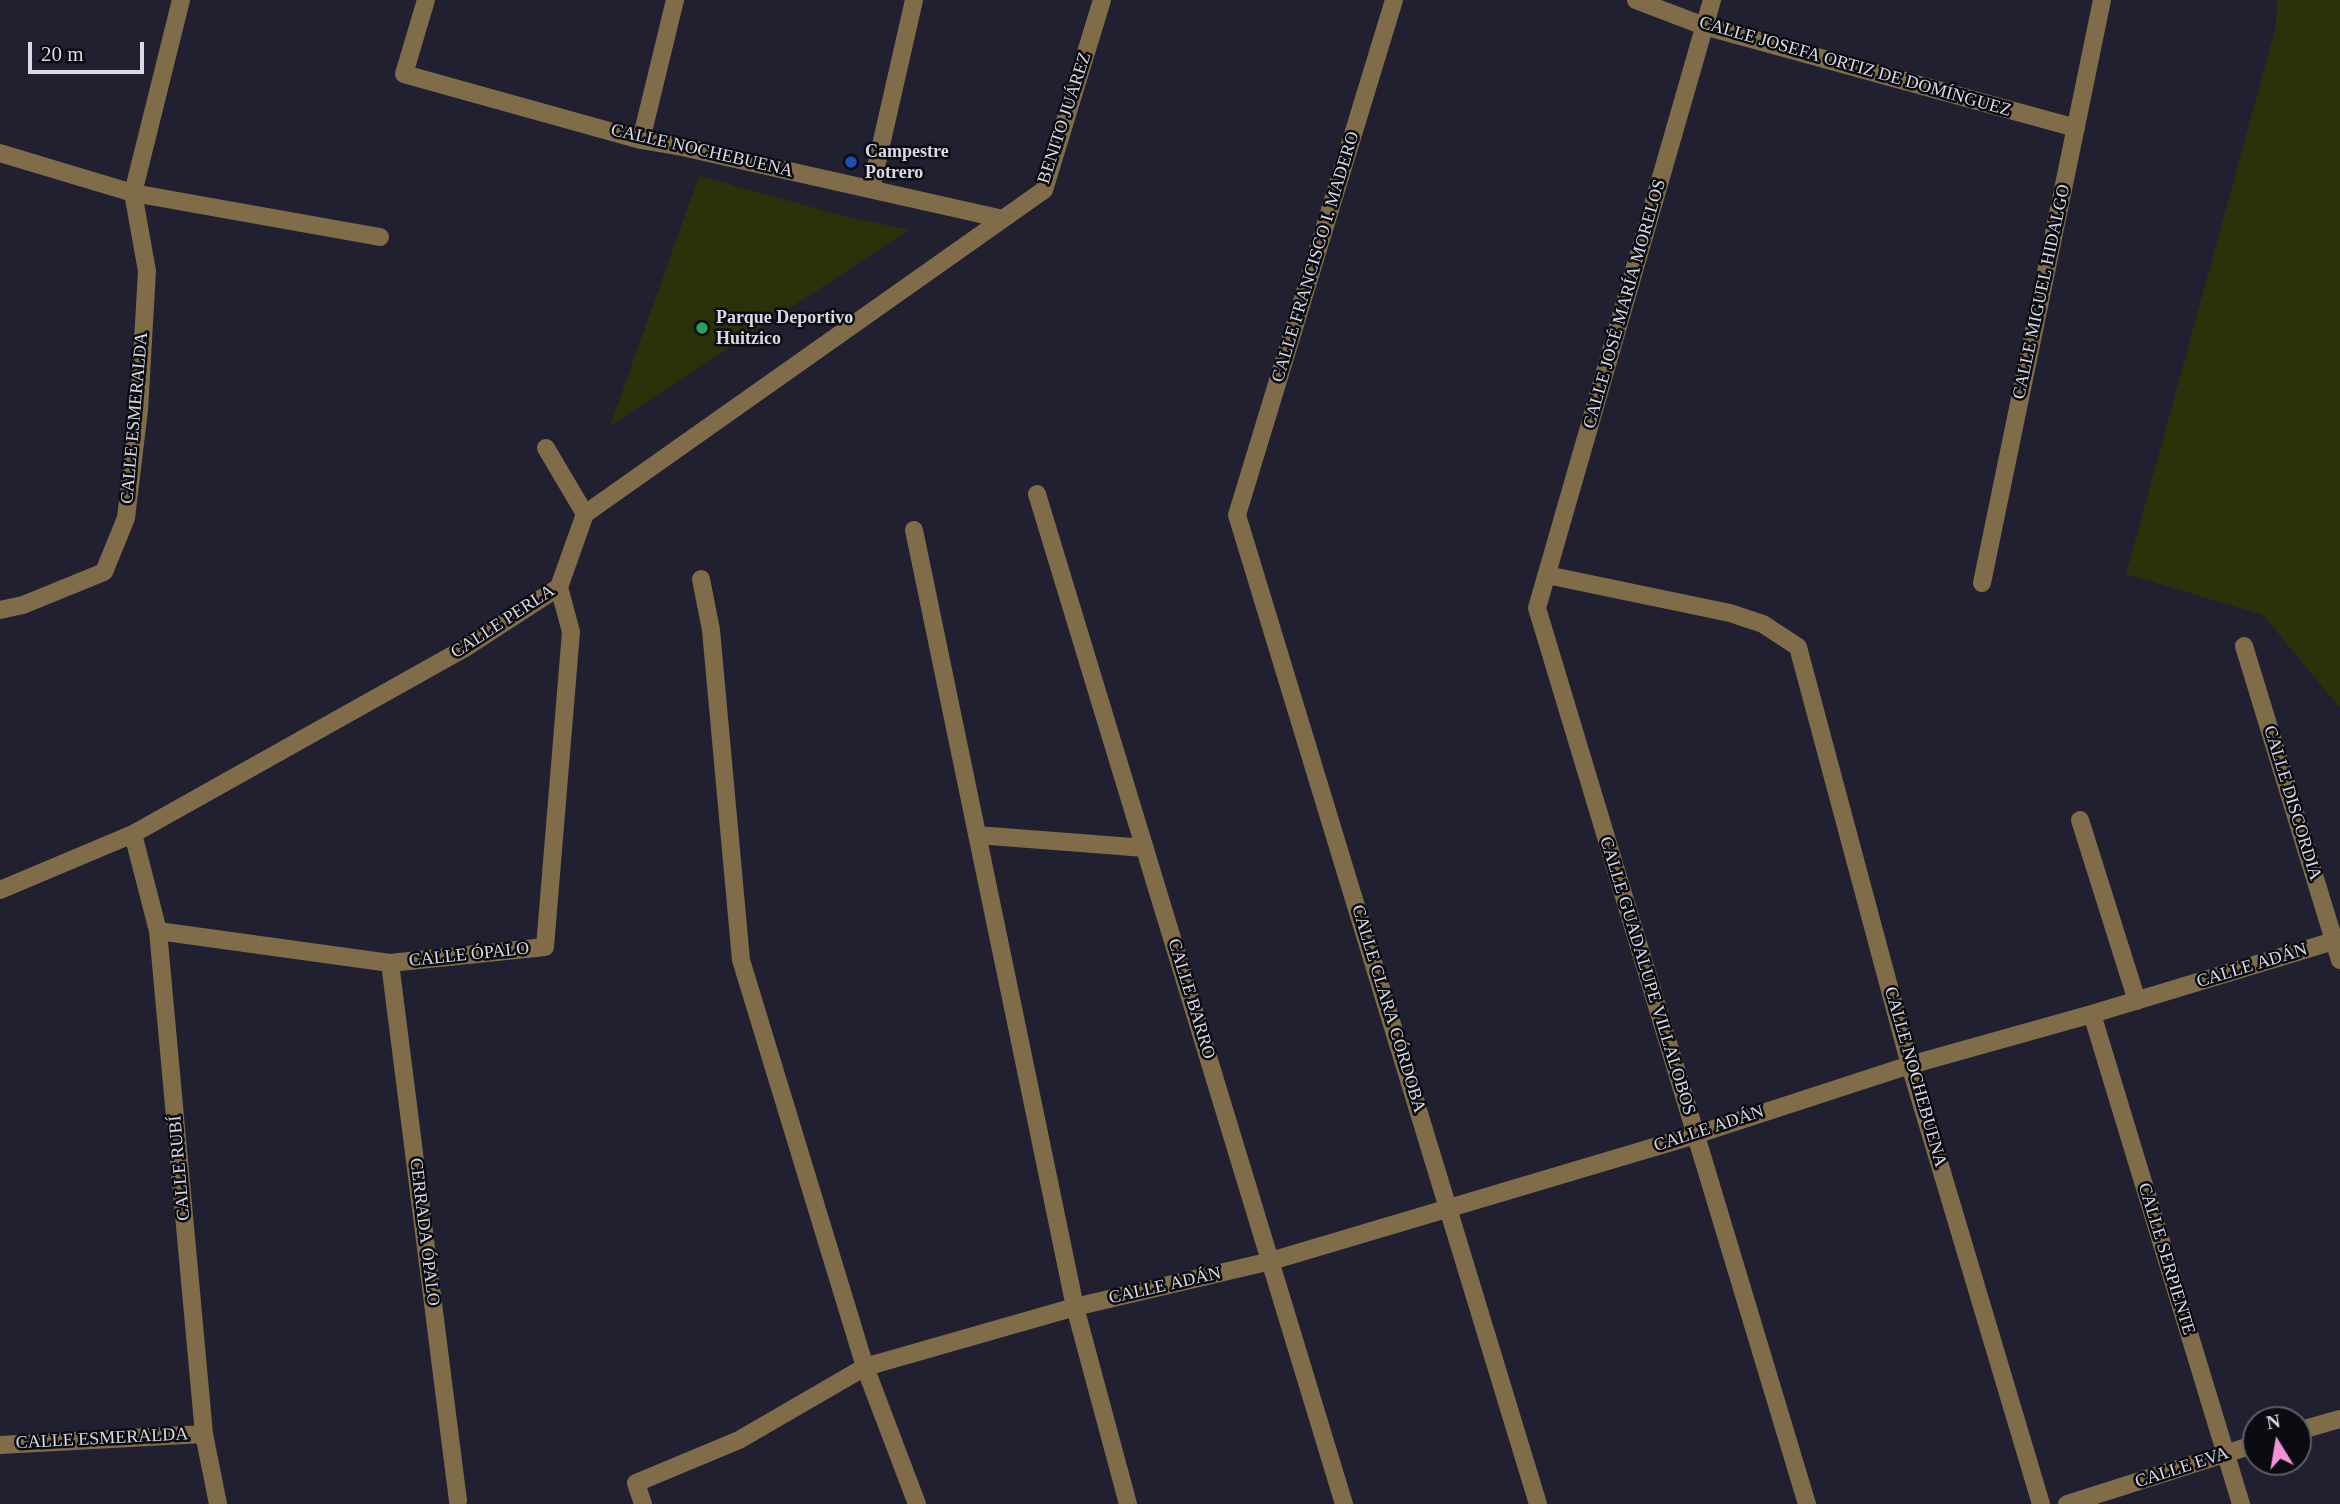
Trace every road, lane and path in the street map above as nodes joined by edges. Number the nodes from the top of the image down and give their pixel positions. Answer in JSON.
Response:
{"nodes":[{"id":1,"x":181,"y":0,"type":"edge"},
{"id":2,"x":426,"y":0,"type":"edge"},
{"id":3,"x":675,"y":0,"type":"edge"},
{"id":4,"x":914,"y":0,"type":"edge"},
{"id":5,"x":1102,"y":0,"type":"edge"},
{"id":6,"x":1394,"y":0,"type":"edge"},
{"id":7,"x":1636,"y":0,"type":"edge"},
{"id":8,"x":1712,"y":0,"type":"edge"},
{"id":9,"x":2102,"y":0,"type":"edge"},
{"id":10,"x":1704,"y":26,"type":"junction"},
{"id":11,"x":2076,"y":128,"type":"junction"},
{"id":12,"x":641,"y":140,"type":"junction"},
{"id":13,"x":0,"y":153,"type":"edge"},
{"id":14,"x":871,"y":189,"type":"junction"},
{"id":15,"x":133,"y":193,"type":"junction"},
{"id":16,"x":1003,"y":219,"type":"junction"},
{"id":17,"x":380,"y":237,"type":"dead end"},
{"id":18,"x":546,"y":448,"type":"dead end"},
{"id":19,"x":1037,"y":495,"type":"dead end"},
{"id":20,"x":585,"y":514,"type":"junction"},
{"id":21,"x":1237,"y":515,"type":"joint"},
{"id":22,"x":914,"y":530,"type":"dead end"},
{"id":23,"x":1547,"y":575,"type":"junction"},
{"id":24,"x":701,"y":579,"type":"dead end"},
{"id":25,"x":1982,"y":583,"type":"dead end"},
{"id":26,"x":559,"y":587,"type":"junction"},
{"id":27,"x":1537,"y":608,"type":"joint"},
{"id":28,"x":0,"y":610,"type":"edge"},
{"id":29,"x":2244,"y":646,"type":"dead end"},
{"id":30,"x":2080,"y":820,"type":"dead end"},
{"id":31,"x":133,"y":834,"type":"junction"},
{"id":32,"x":977,"y":835,"type":"junction"},
{"id":33,"x":1145,"y":848,"type":"junction"},
{"id":34,"x":0,"y":890,"type":"edge"},
{"id":35,"x":158,"y":931,"type":"junction"},
{"id":36,"x":2337,"y":940,"type":"edge"},
{"id":37,"x":2340,"y":960,"type":"edge"},
{"id":38,"x":390,"y":963,"type":"junction"},
{"id":39,"x":2137,"y":1001,"type":"junction"},
{"id":40,"x":2092,"y":1014,"type":"junction"},
{"id":41,"x":1910,"y":1065,"type":"junction"},
{"id":42,"x":1695,"y":1135,"type":"junction"},
{"id":43,"x":1448,"y":1209,"type":"junction"},
{"id":44,"x":1271,"y":1261,"type":"junction"},
{"id":45,"x":1075,"y":1307,"type":"junction"},
{"id":46,"x":865,"y":1367,"type":"junction"},
{"id":47,"x":2340,"y":1419,"type":"edge"},
{"id":48,"x":2312,"y":1427,"type":"edge"},
{"id":49,"x":204,"y":1434,"type":"junction"},
{"id":50,"x":0,"y":1445,"type":"edge"},
{"id":51,"x":2242,"y":1448,"type":"edge"},
{"id":52,"x":2225,"y":1453,"type":"junction"},
{"id":53,"x":458,"y":1501,"type":"dead end"},
{"id":54,"x":218,"y":1504,"type":"edge"},
{"id":55,"x":643,"y":1504,"type":"edge"},
{"id":56,"x":916,"y":1504,"type":"edge"},
{"id":57,"x":1128,"y":1504,"type":"edge"},
{"id":58,"x":1343,"y":1504,"type":"edge"},
{"id":59,"x":1538,"y":1504,"type":"edge"},
{"id":60,"x":1807,"y":1504,"type":"edge"},
{"id":61,"x":2040,"y":1504,"type":"edge"},
{"id":62,"x":2067,"y":1504,"type":"edge"},
{"id":63,"x":2241,"y":1504,"type":"edge"}],
"edges":[{"from":1,"to":15,"type":"street"},
{"from":2,"to":12,"type":"street","name":"CALLE NOCHEBUENA"},
{"from":3,"to":12,"type":"street"},
{"from":4,"to":14,"type":"street"},
{"from":5,"to":16,"type":"street","name":"BENITO JUÁREZ"},
{"from":6,"to":21,"type":"street","name":"CALLE FRANCISCO I. MADERO"},
{"from":7,"to":10,"type":"street","name":"CALLE JOSEFA ORTIZ DE DOMÍNGUEZ"},
{"from":8,"to":10,"type":"street","name":"CALLE JOSÉ MARÍA MORELOS"},
{"from":9,"to":11,"type":"street","name":"CALLE MIGUEL HIDALGO"},
{"from":10,"to":11,"type":"street","name":"CALLE JOSEFA ORTIZ DE DOMÍNGUEZ"},
{"from":10,"to":23,"type":"street","name":"CALLE JOSÉ MARÍA MORELOS"},
{"from":11,"to":25,"type":"street","name":"CALLE MIGUEL HIDALGO"},
{"from":12,"to":14,"type":"street","name":"CALLE NOCHEBUENA"},
{"from":13,"to":15,"type":"street"},
{"from":14,"to":16,"type":"street","name":"CALLE NOCHEBUENA"},
{"from":15,"to":17,"type":"street"},
{"from":15,"to":28,"type":"street","name":"CALLE ESMERALDA"},
{"from":16,"to":20,"type":"street"},
{"from":18,"to":20,"type":"street"},
{"from":19,"to":33,"type":"street","name":"CALLE BARRO"},
{"from":20,"to":26,"type":"street","name":"CALLE PERLA"},
{"from":21,"to":43,"type":"street","name":"CALLE CLARA CÓRDOBA"},
{"from":22,"to":32,"type":"street"},
{"from":23,"to":27,"type":"street","name":"CALLE JOSÉ MARÍA MORELOS"},
{"from":23,"to":41,"type":"street","name":"CALLE NOCHEBUENA"},
{"from":24,"to":46,"type":"street"},
{"from":26,"to":31,"type":"street","name":"CALLE PERLA"},
{"from":26,"to":38,"type":"street","name":"CALLE ÓPALO"},
{"from":27,"to":42,"type":"street","name":"CALLE GUADALUPE VILLALOBOS"},
{"from":29,"to":36,"type":"street","name":"CALLE DISCORDIA"},
{"from":30,"to":39,"type":"street"},
{"from":31,"to":34,"type":"street","name":"CALLE PERLA"},
{"from":31,"to":35,"type":"street","name":"CALLE RUBÍ"},
{"from":32,"to":33,"type":"street"},
{"from":32,"to":45,"type":"street"},
{"from":33,"to":44,"type":"street","name":"CALLE BARRO"},
{"from":35,"to":38,"type":"street","name":"CALLE ÓPALO"},
{"from":35,"to":49,"type":"street","name":"CALLE RUBÍ"},
{"from":36,"to":37,"type":"street","name":"CALLE DISCORDIA"},
{"from":36,"to":39,"type":"street","name":"CALLE ADÁN"},
{"from":38,"to":53,"type":"street","name":"CERRADA ÓPALO"},
{"from":39,"to":40,"type":"street","name":"CALLE ADÁN"},
{"from":40,"to":41,"type":"street","name":"CALLE ADÁN"},
{"from":40,"to":52,"type":"street","name":"CALLE SERPIENTE"},
{"from":41,"to":42,"type":"street","name":"CALLE ADÁN"},
{"from":41,"to":61,"type":"street","name":"CALLE NOCHEBUENA"},
{"from":42,"to":43,"type":"street","name":"CALLE ADÁN"},
{"from":42,"to":60,"type":"street","name":"CALLE GUADALUPE VILLALOBOS"},
{"from":43,"to":44,"type":"street","name":"CALLE ADÁN"},
{"from":43,"to":59,"type":"street","name":"CALLE CLARA CÓRDOBA"},
{"from":44,"to":45,"type":"street","name":"CALLE ADÁN"},
{"from":44,"to":58,"type":"street","name":"CALLE BARRO"},
{"from":45,"to":46,"type":"street","name":"CALLE ADÁN"},
{"from":45,"to":57,"type":"street"},
{"from":46,"to":55,"type":"street","name":"CALLE ADÁN"},
{"from":46,"to":56,"type":"street"},
{"from":47,"to":48,"type":"street"},
{"from":49,"to":50,"type":"street","name":"CALLE ESMERALDA"},
{"from":49,"to":54,"type":"street","name":"CALLE RUBÍ"},
{"from":51,"to":52,"type":"street","name":"CALLE EVA"},
{"from":52,"to":62,"type":"street","name":"CALLE EVA"},
{"from":52,"to":63,"type":"street","name":"CALLE SERPIENTE"}]}
